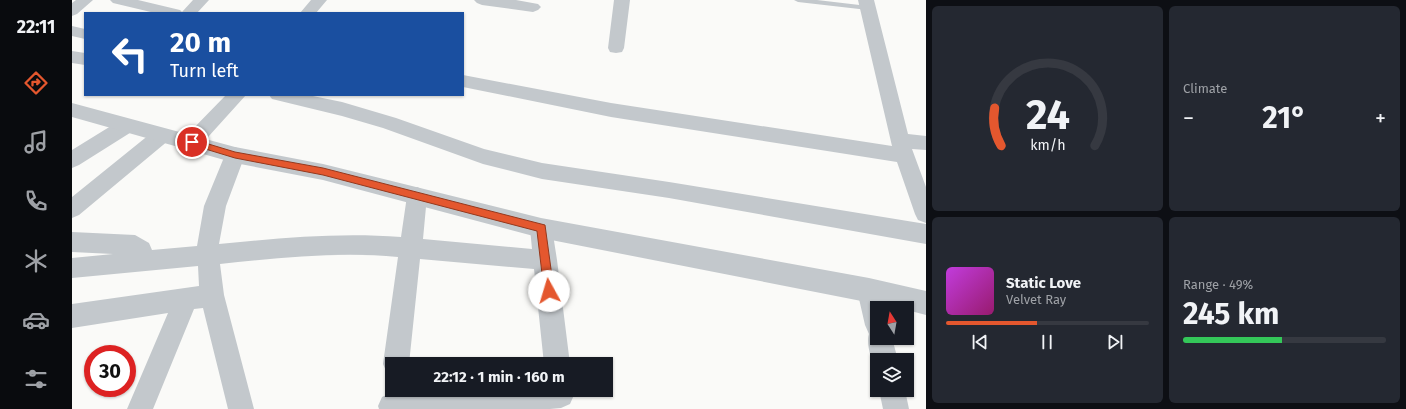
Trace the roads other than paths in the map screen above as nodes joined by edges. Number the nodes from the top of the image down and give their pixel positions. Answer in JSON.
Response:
{"nodes":[{"id":1,"x":85,"y":0,"type":"edge"},
{"id":2,"x":118,"y":0,"type":"edge"},
{"id":3,"x":201,"y":0,"type":"edge"},
{"id":4,"x":319,"y":0,"type":"edge"},
{"id":5,"x":482,"y":0,"type":"edge"},
{"id":6,"x":622,"y":0,"type":"edge"},
{"id":7,"x":798,"y":0,"type":"edge"},
{"id":8,"x":867,"y":4,"type":"edge"},
{"id":9,"x":533,"y":7,"type":"dead end"},
{"id":10,"x":72,"y":11,"type":"edge"},
{"id":11,"x":171,"y":12,"type":"edge"},
{"id":12,"x":190,"y":12,"type":"edge"},
{"id":13,"x":309,"y":12,"type":"edge"},
{"id":14,"x":72,"y":31,"type":"edge"},
{"id":15,"x":84,"y":34,"type":"edge"},
{"id":16,"x":616,"y":48,"type":"dead end"},
{"id":17,"x":72,"y":57,"type":"edge"},
{"id":18,"x":84,"y":59,"type":"edge"},
{"id":19,"x":464,"y":81,"type":"edge"},
{"id":20,"x":234,"y":96,"type":"edge"},
{"id":21,"x":283,"y":96,"type":"edge"},
{"id":22,"x":72,"y":110,"type":"edge"},
{"id":23,"x":126,"y":126,"type":"junction"},
{"id":24,"x":162,"y":135,"type":"junction"},
{"id":25,"x":192,"y":142,"type":"junction"},
{"id":26,"x":926,"y":143,"type":"edge"},
{"id":27,"x":902,"y":148,"type":"junction"},
{"id":28,"x":235,"y":155,"type":"junction"},
{"id":29,"x":72,"y":160,"type":"edge"},
{"id":30,"x":417,"y":196,"type":"junction"},
{"id":31,"x":72,"y":209,"type":"edge"},
{"id":32,"x":926,"y":214,"type":"edge"},
{"id":33,"x":541,"y":228,"type":"junction"},
{"id":34,"x":926,"y":234,"type":"edge"},
{"id":35,"x":72,"y":242,"type":"edge"},
{"id":36,"x":410,"y":249,"type":"junction"},
{"id":37,"x":208,"y":256,"type":"junction"},
{"id":38,"x":546,"y":260,"type":"junction"},
{"id":39,"x":139,"y":262,"type":"junction"},
{"id":40,"x":72,"y":268,"type":"edge"},
{"id":41,"x":869,"y":290,"type":"junction"},
{"id":42,"x":212,"y":295,"type":"junction"},
{"id":43,"x":186,"y":299,"type":"junction"},
{"id":44,"x":872,"y":301,"type":"edge"},
{"id":45,"x":926,"y":303,"type":"edge"},
{"id":46,"x":72,"y":316,"type":"edge"},
{"id":47,"x":397,"y":357,"type":"edge"},
{"id":48,"x":556,"y":357,"type":"edge"},
{"id":49,"x":893,"y":397,"type":"edge"},
{"id":50,"x":561,"y":398,"type":"edge"},
{"id":51,"x":391,"y":402,"type":"edge"},
{"id":52,"x":140,"y":409,"type":"edge"},
{"id":53,"x":241,"y":409,"type":"edge"},
{"id":54,"x":896,"y":409,"type":"edge"}],
"edges":[{"from":1,"to":10,"type":"street"},
{"from":2,"to":11,"type":"street"},
{"from":3,"to":12,"type":"street"},
{"from":4,"to":13,"type":"street"},
{"from":5,"to":9,"type":"street"},
{"from":6,"to":16,"type":"street"},
{"from":7,"to":8,"type":"lane"},
{"from":8,"to":27,"type":"street"},
{"from":14,"to":15,"type":"street"},
{"from":17,"to":18,"type":"street"},
{"from":19,"to":27,"type":"street"},
{"from":20,"to":25,"type":"street"},
{"from":21,"to":34,"type":"street"},
{"from":22,"to":23,"type":"street"},
{"from":23,"to":24,"type":"street"},
{"from":23,"to":29,"type":"street"},
{"from":24,"to":25,"type":"street"},
{"from":24,"to":31,"type":"street"},
{"from":25,"to":28,"type":"street"},
{"from":26,"to":27,"type":"street"},
{"from":27,"to":32,"type":"street"},
{"from":28,"to":30,"type":"street"},
{"from":28,"to":37,"type":"street"},
{"from":30,"to":33,"type":"street"},
{"from":30,"to":36,"type":"street"},
{"from":33,"to":38,"type":"street"},
{"from":33,"to":41,"type":"street"},
{"from":35,"to":39,"type":"street"},
{"from":36,"to":37,"type":"street"},
{"from":36,"to":38,"type":"street"},
{"from":36,"to":47,"type":"street"},
{"from":37,"to":39,"type":"street"},
{"from":37,"to":42,"type":"street"},
{"from":38,"to":48,"type":"street"},
{"from":39,"to":40,"type":"street"},
{"from":41,"to":44,"type":"street"},
{"from":41,"to":45,"type":"street"},
{"from":42,"to":43,"type":"street"},
{"from":42,"to":53,"type":"street"},
{"from":43,"to":46,"type":"street"},
{"from":43,"to":52,"type":"street"},
{"from":49,"to":54,"type":"street"},
{"from":50,"to":51,"type":"street"}]}
